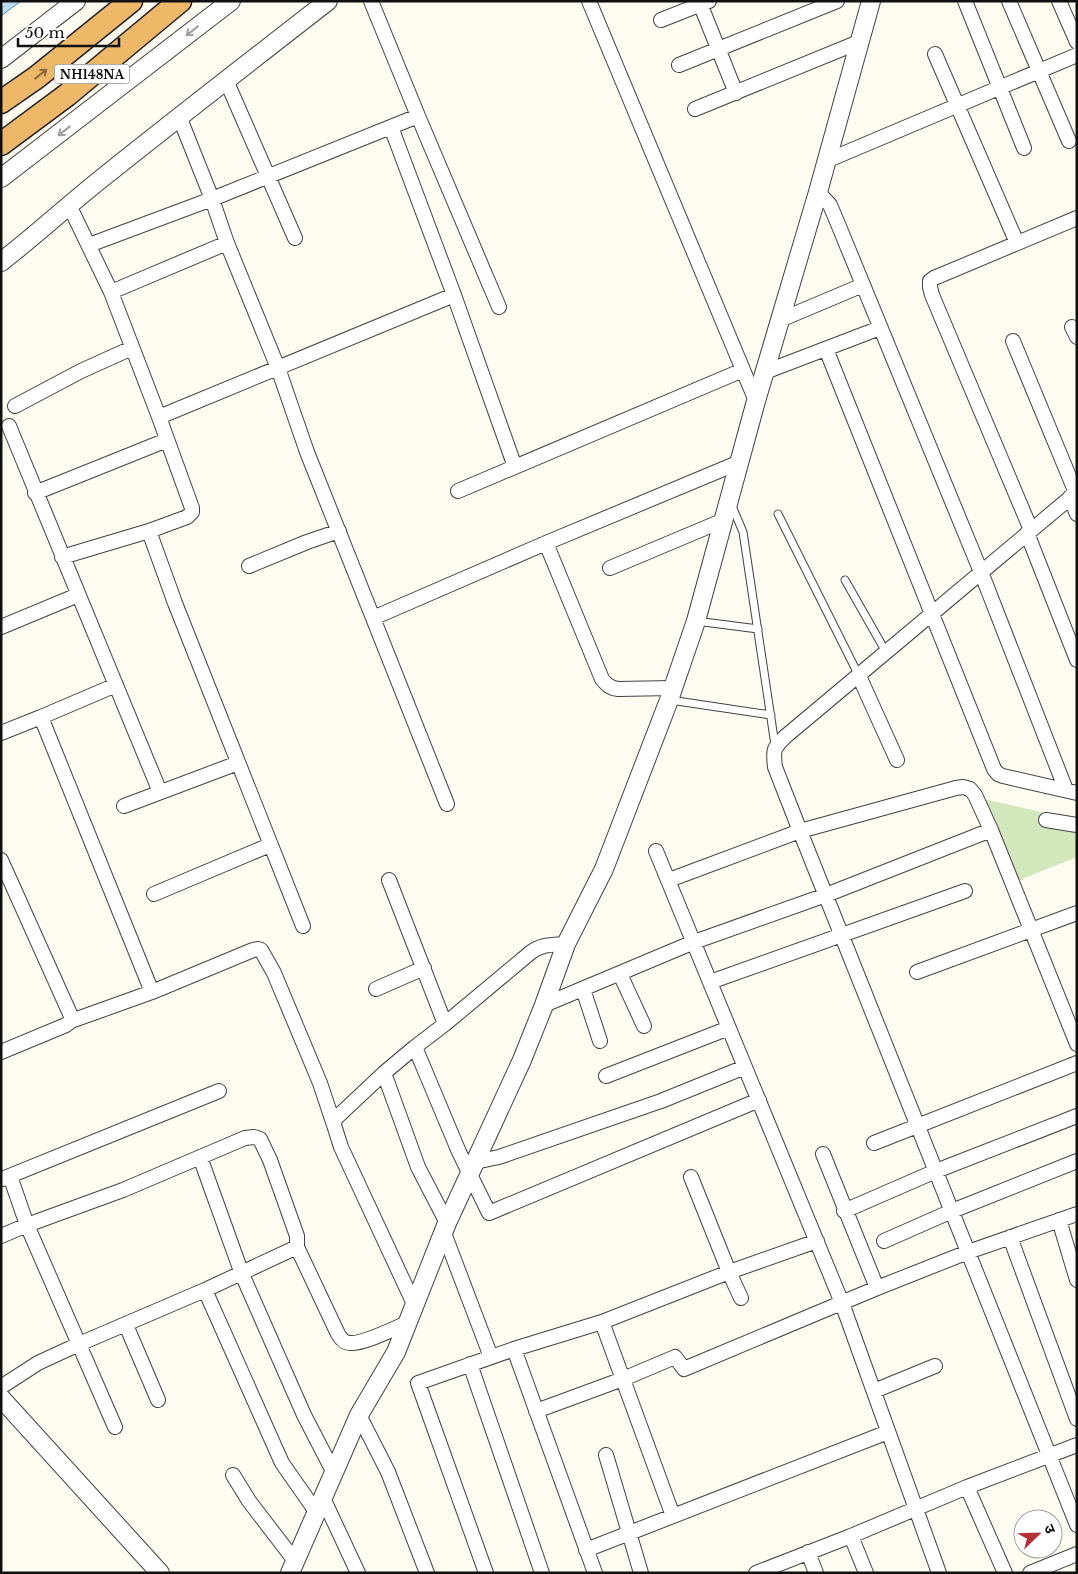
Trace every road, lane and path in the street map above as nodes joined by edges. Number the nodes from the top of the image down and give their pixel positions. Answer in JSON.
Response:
{"nodes":[{"id":1,"x":76,"y":1,"type":"edge"},
{"id":2,"x":131,"y":1,"type":"edge"},
{"id":3,"x":180,"y":1,"type":"edge"},
{"id":4,"x":231,"y":1,"type":"edge"},
{"id":5,"x":328,"y":1,"type":"edge"},
{"id":6,"x":371,"y":1,"type":"edge"},
{"id":7,"x":589,"y":1,"type":"edge"},
{"id":8,"x":837,"y":1,"type":"edge"},
{"id":9,"x":871,"y":1,"type":"edge"},
{"id":10,"x":965,"y":1,"type":"edge"},
{"id":11,"x":1009,"y":1,"type":"edge"},
{"id":12,"x":1059,"y":1,"type":"edge"},
{"id":13,"x":703,"y":2,"type":"edge"},
{"id":14,"x":661,"y":20,"type":"dead end"},
{"id":15,"x":859,"y":42,"type":"junction"},
{"id":16,"x":1077,"y":42,"type":"edge"},
{"id":17,"x":718,"y":50,"type":"junction"},
{"id":18,"x":935,"y":54,"type":"dead end"},
{"id":19,"x":1077,"y":54,"type":"edge"},
{"id":20,"x":1,"y":59,"type":"edge"},
{"id":21,"x":679,"y":66,"type":"dead end"},
{"id":22,"x":1039,"y":71,"type":"junction"},
{"id":23,"x":226,"y":80,"type":"junction"},
{"id":24,"x":999,"y":88,"type":"junction"},
{"id":25,"x":736,"y":92,"type":"junction"},
{"id":26,"x":1,"y":102,"type":"edge"},
{"id":27,"x":957,"y":105,"type":"junction"},
{"id":28,"x":695,"y":109,"type":"dead end"},
{"id":29,"x":179,"y":116,"type":"junction"},
{"id":30,"x":418,"y":116,"type":"junction"},
{"id":31,"x":391,"y":127,"type":"junction"},
{"id":32,"x":1069,"y":141,"type":"dead end"},
{"id":33,"x":1,"y":144,"type":"edge"},
{"id":34,"x":1024,"y":148,"type":"dead end"},
{"id":35,"x":826,"y":161,"type":"junction"},
{"id":36,"x":269,"y":176,"type":"junction"},
{"id":37,"x":1,"y":178,"type":"edge"},
{"id":38,"x":818,"y":192,"type":"junction"},
{"id":39,"x":212,"y":199,"type":"junction"},
{"id":40,"x":69,"y":205,"type":"junction"},
{"id":41,"x":1077,"y":218,"type":"edge"},
{"id":42,"x":295,"y":238,"type":"dead end"},
{"id":43,"x":227,"y":243,"type":"junction"},
{"id":44,"x":1017,"y":244,"type":"junction"},
{"id":45,"x":89,"y":245,"type":"junction"},
{"id":46,"x":1,"y":262,"type":"edge"},
{"id":47,"x":863,"y":285,"type":"junction"},
{"id":48,"x":110,"y":292,"type":"junction"},
{"id":49,"x":454,"y":295,"type":"junction"},
{"id":50,"x":499,"y":307,"type":"dead end"},
{"id":51,"x":780,"y":320,"type":"junction"},
{"id":52,"x":880,"y":328,"type":"junction"},
{"id":53,"x":1013,"y":340,"type":"dead end"},
{"id":54,"x":132,"y":348,"type":"junction"},
{"id":55,"x":826,"y":349,"type":"junction"},
{"id":56,"x":278,"y":368,"type":"junction"},
{"id":57,"x":743,"y":370,"type":"junction"},
{"id":58,"x":765,"y":372,"type":"junction"},
{"id":59,"x":756,"y":401,"type":"junction"},
{"id":60,"x":15,"y":406,"type":"dead end"},
{"id":61,"x":159,"y":417,"type":"junction"},
{"id":62,"x":8,"y":426,"type":"dead end"},
{"id":63,"x":167,"y":440,"type":"junction"},
{"id":64,"x":740,"y":462,"type":"junction"},
{"id":65,"x":515,"y":467,"type":"junction"},
{"id":66,"x":458,"y":491,"type":"dead end"},
{"id":67,"x":35,"y":492,"type":"junction"},
{"id":68,"x":1074,"y":494,"type":"edge"},
{"id":69,"x":729,"y":501,"type":"junction"},
{"id":70,"x":778,"y":514,"type":"dead end"},
{"id":71,"x":1077,"y":514,"type":"edge"},
{"id":72,"x":724,"y":520,"type":"junction"},
{"id":73,"x":149,"y":531,"type":"junction"},
{"id":74,"x":339,"y":531,"type":"junction"},
{"id":75,"x":1029,"y":532,"type":"junction"},
{"id":76,"x":546,"y":543,"type":"junction"},
{"id":77,"x":62,"y":557,"type":"junction"},
{"id":78,"x":249,"y":566,"type":"dead end"},
{"id":79,"x":610,"y":568,"type":"dead end"},
{"id":80,"x":981,"y":572,"type":"junction"},
{"id":81,"x":845,"y":580,"type":"dead end"},
{"id":82,"x":78,"y":595,"type":"junction"},
{"id":83,"x":932,"y":613,"type":"junction"},
{"id":84,"x":373,"y":618,"type":"junction"},
{"id":85,"x":696,"y":621,"type":"junction"},
{"id":86,"x":1,"y":627,"type":"edge"},
{"id":87,"x":758,"y":629,"type":"junction"},
{"id":88,"x":886,"y":652,"type":"junction"},
{"id":89,"x":1077,"y":660,"type":"edge"},
{"id":90,"x":859,"y":676,"type":"junction"},
{"id":91,"x":116,"y":686,"type":"junction"},
{"id":92,"x":671,"y":694,"type":"junction"},
{"id":93,"x":771,"y":716,"type":"junction"},
{"id":94,"x":41,"y":717,"type":"junction"},
{"id":95,"x":1,"y":733,"type":"edge"},
{"id":96,"x":775,"y":746,"type":"junction"},
{"id":97,"x":897,"y":760,"type":"dead end"},
{"id":98,"x":238,"y":762,"type":"junction"},
{"id":99,"x":160,"y":792,"type":"junction"},
{"id":100,"x":1071,"y":792,"type":"edge"},
{"id":101,"x":448,"y":804,"type":"dead end"},
{"id":102,"x":124,"y":806,"type":"dead end"},
{"id":103,"x":1046,"y":820,"type":"dead end"},
{"id":104,"x":1077,"y":825,"type":"edge"},
{"id":105,"x":992,"y":830,"type":"junction"},
{"id":106,"x":800,"y":831,"type":"junction"},
{"id":107,"x":270,"y":845,"type":"junction"},
{"id":108,"x":656,"y":850,"type":"dead end"},
{"id":109,"x":1,"y":860,"type":"edge"},
{"id":110,"x":389,"y":880,"type":"dead end"},
{"id":111,"x":669,"y":880,"type":"junction"},
{"id":112,"x":965,"y":891,"type":"dead end"},
{"id":113,"x":154,"y":894,"type":"dead end"},
{"id":114,"x":826,"y":895,"type":"junction"},
{"id":115,"x":1076,"y":915,"type":"edge"},
{"id":116,"x":303,"y":926,"type":"dead end"},
{"id":117,"x":1032,"y":930,"type":"junction"},
{"id":118,"x":842,"y":935,"type":"junction"},
{"id":119,"x":694,"y":942,"type":"junction"},
{"id":120,"x":566,"y":944,"type":"junction"},
{"id":121,"x":424,"y":968,"type":"junction"},
{"id":122,"x":917,"y":972,"type":"dead end"},
{"id":123,"x":620,"y":974,"type":"junction"},
{"id":124,"x":710,"y":982,"type":"junction"},
{"id":125,"x":376,"y":989,"type":"dead end"},
{"id":126,"x":583,"y":989,"type":"junction"},
{"id":127,"x":152,"y":992,"type":"junction"},
{"id":128,"x":544,"y":1005,"type":"junction"},
{"id":129,"x":71,"y":1021,"type":"junction"},
{"id":130,"x":445,"y":1024,"type":"junction"},
{"id":131,"x":644,"y":1026,"type":"dead end"},
{"id":132,"x":729,"y":1028,"type":"junction"},
{"id":133,"x":600,"y":1041,"type":"dead end"},
{"id":134,"x":1077,"y":1044,"type":"edge"},
{"id":135,"x":415,"y":1046,"type":"junction"},
{"id":136,"x":1,"y":1052,"type":"edge"},
{"id":137,"x":1077,"y":1063,"type":"edge"},
{"id":138,"x":745,"y":1067,"type":"junction"},
{"id":139,"x":384,"y":1073,"type":"junction"},
{"id":140,"x":606,"y":1076,"type":"dead end"},
{"id":141,"x":219,"y":1091,"type":"dead end"},
{"id":142,"x":759,"y":1100,"type":"junction"},
{"id":143,"x":1077,"y":1116,"type":"edge"},
{"id":144,"x":334,"y":1125,"type":"junction"},
{"id":145,"x":917,"y":1125,"type":"junction"},
{"id":146,"x":874,"y":1143,"type":"dead end"},
{"id":147,"x":823,"y":1154,"type":"dead end"},
{"id":148,"x":200,"y":1158,"type":"junction"},
{"id":149,"x":1077,"y":1161,"type":"edge"},
{"id":150,"x":472,"y":1168,"type":"junction"},
{"id":151,"x":936,"y":1171,"type":"junction"},
{"id":152,"x":5,"y":1177,"type":"edge"},
{"id":153,"x":691,"y":1177,"type":"dead end"},
{"id":154,"x":844,"y":1211,"type":"junction"},
{"id":155,"x":952,"y":1211,"type":"junction"},
{"id":156,"x":1077,"y":1214,"type":"edge"},
{"id":157,"x":1059,"y":1220,"type":"junction"},
{"id":158,"x":27,"y":1225,"type":"junction"},
{"id":159,"x":445,"y":1228,"type":"junction"},
{"id":160,"x":1,"y":1236,"type":"edge"},
{"id":161,"x":1010,"y":1237,"type":"junction"},
{"id":162,"x":817,"y":1241,"type":"junction"},
{"id":163,"x":884,"y":1241,"type":"dead end"},
{"id":164,"x":297,"y":1247,"type":"junction"},
{"id":165,"x":968,"y":1252,"type":"junction"},
{"id":166,"x":729,"y":1272,"type":"junction"},
{"id":167,"x":242,"y":1274,"type":"junction"},
{"id":168,"x":1077,"y":1280,"type":"edge"},
{"id":169,"x":877,"y":1288,"type":"junction"},
{"id":170,"x":205,"y":1290,"type":"junction"},
{"id":171,"x":741,"y":1298,"type":"dead end"},
{"id":172,"x":842,"y":1303,"type":"junction"},
{"id":173,"x":414,"y":1304,"type":"junction"},
{"id":174,"x":602,"y":1322,"type":"junction"},
{"id":175,"x":407,"y":1323,"type":"junction"},
{"id":176,"x":126,"y":1325,"type":"junction"},
{"id":177,"x":79,"y":1344,"type":"junction"},
{"id":178,"x":514,"y":1349,"type":"junction"},
{"id":179,"x":491,"y":1357,"type":"junction"},
{"id":180,"x":470,"y":1364,"type":"junction"},
{"id":181,"x":935,"y":1366,"type":"dead end"},
{"id":182,"x":623,"y":1379,"type":"junction"},
{"id":183,"x":1,"y":1387,"type":"edge"},
{"id":184,"x":874,"y":1391,"type":"junction"},
{"id":185,"x":1,"y":1398,"type":"edge"},
{"id":186,"x":158,"y":1400,"type":"dead end"},
{"id":187,"x":536,"y":1410,"type":"junction"},
{"id":188,"x":360,"y":1415,"type":"junction"},
{"id":189,"x":1077,"y":1419,"type":"edge"},
{"id":190,"x":115,"y":1427,"type":"dead end"},
{"id":191,"x":888,"y":1432,"type":"junction"},
{"id":192,"x":1077,"y":1445,"type":"edge"},
{"id":193,"x":606,"y":1455,"type":"dead end"},
{"id":194,"x":1049,"y":1456,"type":"junction"},
{"id":195,"x":334,"y":1473,"type":"junction"},
{"id":196,"x":233,"y":1475,"type":"dead end"},
{"id":197,"x":967,"y":1487,"type":"junction"},
{"id":198,"x":320,"y":1505,"type":"junction"},
{"id":199,"x":916,"y":1508,"type":"junction"},
{"id":200,"x":673,"y":1516,"type":"junction"},
{"id":201,"x":1077,"y":1525,"type":"edge"},
{"id":202,"x":630,"y":1533,"type":"junction"},
{"id":203,"x":851,"y":1536,"type":"junction"},
{"id":204,"x":586,"y":1550,"type":"junction"},
{"id":205,"x":808,"y":1552,"type":"junction"},
{"id":206,"x":1077,"y":1554,"type":"edge"},
{"id":207,"x":293,"y":1567,"type":"edge"},
{"id":208,"x":1055,"y":1568,"type":"edge"},
{"id":209,"x":160,"y":1573,"type":"edge"},
{"id":210,"x":358,"y":1573,"type":"edge"},
{"id":211,"x":427,"y":1573,"type":"edge"},
{"id":212,"x":486,"y":1573,"type":"edge"},
{"id":213,"x":542,"y":1573,"type":"edge"},
{"id":214,"x":595,"y":1573,"type":"edge"},
{"id":215,"x":641,"y":1573,"type":"edge"},
{"id":216,"x":756,"y":1573,"type":"edge"},
{"id":217,"x":816,"y":1573,"type":"edge"},
{"id":218,"x":866,"y":1573,"type":"edge"},
{"id":219,"x":939,"y":1573,"type":"edge"},
{"id":220,"x":1005,"y":1573,"type":"edge"},
{"id":221,"x":1030,"y":1573,"type":"edge"}],
"edges":[{"from":1,"to":20,"type":"street"},
{"from":26,"to":2,"type":"highway","number":"NH148NA","one_way":true},
{"from":3,"to":33,"type":"highway","number":"NH148NA"},
{"from":4,"to":37,"type":"street","one_way":true},
{"from":5,"to":23,"type":"street"},
{"from":6,"to":30,"type":"street"},
{"from":7,"to":57,"type":"street"},
{"from":8,"to":17,"type":"street"},
{"from":9,"to":15,"type":"street"},
{"from":10,"to":24,"type":"street"},
{"from":11,"to":22,"type":"street"},
{"from":12,"to":16,"type":"street"},
{"from":13,"to":14,"type":"street"},
{"from":13,"to":17,"type":"street"},
{"from":15,"to":25,"type":"street"},
{"from":15,"to":35,"type":"street"},
{"from":17,"to":21,"type":"street"},
{"from":17,"to":25,"type":"street"},
{"from":18,"to":27,"type":"street"},
{"from":19,"to":22,"type":"street"},
{"from":22,"to":24,"type":"street"},
{"from":22,"to":32,"type":"street"},
{"from":23,"to":29,"type":"street"},
{"from":23,"to":36,"type":"street"},
{"from":24,"to":27,"type":"street"},
{"from":24,"to":34,"type":"street"},
{"from":25,"to":28,"type":"street"},
{"from":27,"to":35,"type":"street"},
{"from":27,"to":44,"type":"street"},
{"from":29,"to":39,"type":"street"},
{"from":29,"to":40,"type":"street"},
{"from":30,"to":31,"type":"street"},
{"from":30,"to":50,"type":"street"},
{"from":31,"to":36,"type":"street"},
{"from":31,"to":49,"type":"street"},
{"from":35,"to":38,"type":"street"},
{"from":36,"to":39,"type":"street"},
{"from":36,"to":42,"type":"street"},
{"from":38,"to":47,"type":"street"},
{"from":38,"to":51,"type":"street"},
{"from":39,"to":43,"type":"street"},
{"from":39,"to":45,"type":"street"},
{"from":40,"to":45,"type":"street"},
{"from":40,"to":46,"type":"street"},
{"from":41,"to":44,"type":"street"},
{"from":43,"to":48,"type":"street"},
{"from":43,"to":56,"type":"street"},
{"from":44,"to":75,"type":"street"},
{"from":45,"to":48,"type":"street"},
{"from":47,"to":51,"type":"street"},
{"from":47,"to":52,"type":"street"},
{"from":48,"to":54,"type":"street"},
{"from":49,"to":56,"type":"street"},
{"from":49,"to":65,"type":"street"},
{"from":51,"to":58,"type":"street"},
{"from":52,"to":55,"type":"street"},
{"from":52,"to":80,"type":"street"},
{"from":53,"to":68,"type":"street"},
{"from":54,"to":60,"type":"street"},
{"from":54,"to":61,"type":"street"},
{"from":55,"to":58,"type":"street"},
{"from":55,"to":83,"type":"street"},
{"from":56,"to":61,"type":"street"},
{"from":56,"to":74,"type":"street"},
{"from":57,"to":59,"type":"street"},
{"from":57,"to":65,"type":"street"},
{"from":58,"to":59,"type":"street"},
{"from":59,"to":64,"type":"street"},
{"from":61,"to":63,"type":"street"},
{"from":62,"to":67,"type":"street"},
{"from":63,"to":67,"type":"street"},
{"from":63,"to":73,"type":"street"},
{"from":64,"to":69,"type":"street"},
{"from":64,"to":76,"type":"street"},
{"from":65,"to":66,"type":"street"},
{"from":67,"to":77,"type":"street"},
{"from":68,"to":71,"type":"street"},
{"from":68,"to":75,"type":"street"},
{"from":69,"to":72,"type":"street"},
{"from":69,"to":87,"type":"lane"},
{"from":70,"to":90,"type":"lane"},
{"from":72,"to":79,"type":"street"},
{"from":72,"to":85,"type":"street"},
{"from":73,"to":77,"type":"street"},
{"from":73,"to":98,"type":"street"},
{"from":74,"to":78,"type":"street"},
{"from":74,"to":84,"type":"street"},
{"from":75,"to":80,"type":"street"},
{"from":75,"to":89,"type":"street"},
{"from":76,"to":84,"type":"street"},
{"from":76,"to":92,"type":"street"},
{"from":77,"to":82,"type":"street"},
{"from":80,"to":83,"type":"street"},
{"from":80,"to":100,"type":"street"},
{"from":81,"to":88,"type":"lane"},
{"from":82,"to":86,"type":"street"},
{"from":82,"to":91,"type":"street"},
{"from":83,"to":88,"type":"street"},
{"from":83,"to":100,"type":"street"},
{"from":84,"to":101,"type":"street"},
{"from":85,"to":87,"type":"lane"},
{"from":85,"to":92,"type":"street"},
{"from":87,"to":93,"type":"lane"},
{"from":88,"to":90,"type":"street"},
{"from":90,"to":96,"type":"street"},
{"from":90,"to":97,"type":"street"},
{"from":91,"to":94,"type":"street"},
{"from":91,"to":99,"type":"street"},
{"from":92,"to":93,"type":"lane"},
{"from":92,"to":120,"type":"street"},
{"from":93,"to":96,"type":"lane"},
{"from":94,"to":95,"type":"street"},
{"from":94,"to":127,"type":"street"},
{"from":96,"to":106,"type":"street"},
{"from":98,"to":99,"type":"street"},
{"from":98,"to":107,"type":"street"},
{"from":99,"to":102,"type":"street"},
{"from":103,"to":104,"type":"street"},
{"from":105,"to":106,"type":"street"},
{"from":105,"to":114,"type":"street"},
{"from":105,"to":117,"type":"street"},
{"from":106,"to":111,"type":"street"},
{"from":106,"to":114,"type":"street"},
{"from":107,"to":113,"type":"street"},
{"from":107,"to":116,"type":"street"},
{"from":108,"to":111,"type":"street"},
{"from":109,"to":129,"type":"street"},
{"from":110,"to":121,"type":"street"},
{"from":111,"to":119,"type":"street"},
{"from":112,"to":118,"type":"street"},
{"from":114,"to":118,"type":"street"},
{"from":114,"to":119,"type":"street"},
{"from":115,"to":117,"type":"street"},
{"from":117,"to":122,"type":"street"},
{"from":117,"to":134,"type":"street"},
{"from":118,"to":124,"type":"street"},
{"from":118,"to":145,"type":"street"},
{"from":119,"to":123,"type":"street"},
{"from":119,"to":124,"type":"street"},
{"from":120,"to":128,"type":"street"},
{"from":120,"to":130,"type":"street"},
{"from":121,"to":125,"type":"street"},
{"from":121,"to":130,"type":"street"},
{"from":123,"to":126,"type":"street"},
{"from":123,"to":131,"type":"street"},
{"from":124,"to":132,"type":"street"},
{"from":126,"to":128,"type":"street"},
{"from":126,"to":133,"type":"street"},
{"from":127,"to":129,"type":"street"},
{"from":127,"to":144,"type":"street"},
{"from":128,"to":150,"type":"street"},
{"from":129,"to":136,"type":"street"},
{"from":130,"to":135,"type":"street"},
{"from":132,"to":138,"type":"street"},
{"from":132,"to":140,"type":"street"},
{"from":135,"to":139,"type":"street"},
{"from":135,"to":150,"type":"street"},
{"from":137,"to":145,"type":"street"},
{"from":138,"to":142,"type":"street"},
{"from":138,"to":150,"type":"street"},
{"from":139,"to":144,"type":"street"},
{"from":139,"to":159,"type":"street"},
{"from":141,"to":152,"type":"street"},
{"from":142,"to":150,"type":"street"},
{"from":142,"to":162,"type":"street"},
{"from":143,"to":151,"type":"street"},
{"from":144,"to":173,"type":"street"},
{"from":145,"to":146,"type":"street"},
{"from":145,"to":151,"type":"street"},
{"from":147,"to":154,"type":"street"},
{"from":148,"to":158,"type":"street"},
{"from":148,"to":164,"type":"street"},
{"from":148,"to":167,"type":"street"},
{"from":149,"to":155,"type":"street"},
{"from":150,"to":159,"type":"street"},
{"from":151,"to":154,"type":"street"},
{"from":151,"to":155,"type":"street"},
{"from":152,"to":158,"type":"street"},
{"from":153,"to":166,"type":"street"},
{"from":154,"to":169,"type":"street"},
{"from":155,"to":163,"type":"street"},
{"from":155,"to":165,"type":"street"},
{"from":156,"to":157,"type":"street"},
{"from":157,"to":161,"type":"street"},
{"from":157,"to":168,"type":"street"},
{"from":158,"to":160,"type":"street"},
{"from":158,"to":177,"type":"street"},
{"from":159,"to":173,"type":"street"},
{"from":159,"to":179,"type":"street"},
{"from":161,"to":165,"type":"street"},
{"from":161,"to":189,"type":"street"},
{"from":162,"to":166,"type":"street"},
{"from":162,"to":172,"type":"street"},
{"from":164,"to":167,"type":"street"},
{"from":164,"to":175,"type":"street"},
{"from":165,"to":169,"type":"street"},
{"from":165,"to":194,"type":"street"},
{"from":166,"to":171,"type":"street"},
{"from":166,"to":174,"type":"street"},
{"from":167,"to":170,"type":"street"},
{"from":167,"to":195,"type":"street"},
{"from":169,"to":172,"type":"street"},
{"from":170,"to":176,"type":"street"},
{"from":170,"to":198,"type":"street"},
{"from":172,"to":182,"type":"street"},
{"from":172,"to":184,"type":"street"},
{"from":173,"to":175,"type":"street"},
{"from":174,"to":178,"type":"street"},
{"from":174,"to":182,"type":"street"},
{"from":175,"to":188,"type":"street"},
{"from":176,"to":177,"type":"street"},
{"from":176,"to":186,"type":"street"},
{"from":177,"to":183,"type":"street"},
{"from":177,"to":190,"type":"street"},
{"from":178,"to":179,"type":"street"},
{"from":178,"to":187,"type":"street"},
{"from":179,"to":180,"type":"street"},
{"from":180,"to":212,"type":"street"},
{"from":180,"to":213,"type":"street"},
{"from":181,"to":184,"type":"street"},
{"from":182,"to":187,"type":"street"},
{"from":182,"to":200,"type":"street"},
{"from":184,"to":191,"type":"street"},
{"from":185,"to":209,"type":"street"},
{"from":187,"to":204,"type":"street"},
{"from":188,"to":195,"type":"street"},
{"from":188,"to":211,"type":"street"},
{"from":191,"to":199,"type":"street"},
{"from":191,"to":200,"type":"street"},
{"from":192,"to":194,"type":"street"},
{"from":193,"to":202,"type":"street"},
{"from":194,"to":197,"type":"street"},
{"from":194,"to":201,"type":"street"},
{"from":195,"to":198,"type":"street"},
{"from":196,"to":207,"type":"street"},
{"from":197,"to":199,"type":"street"},
{"from":197,"to":220,"type":"street"},
{"from":198,"to":207,"type":"street"},
{"from":198,"to":210,"type":"street"},
{"from":199,"to":203,"type":"street"},
{"from":199,"to":219,"type":"street"},
{"from":200,"to":202,"type":"street"},
{"from":202,"to":204,"type":"street"},
{"from":202,"to":215,"type":"street"},
{"from":203,"to":205,"type":"street"},
{"from":203,"to":218,"type":"street"},
{"from":204,"to":214,"type":"street"},
{"from":205,"to":216,"type":"street"},
{"from":205,"to":217,"type":"street"},
{"from":206,"to":208,"type":"street"},
{"from":208,"to":221,"type":"street"}]}
